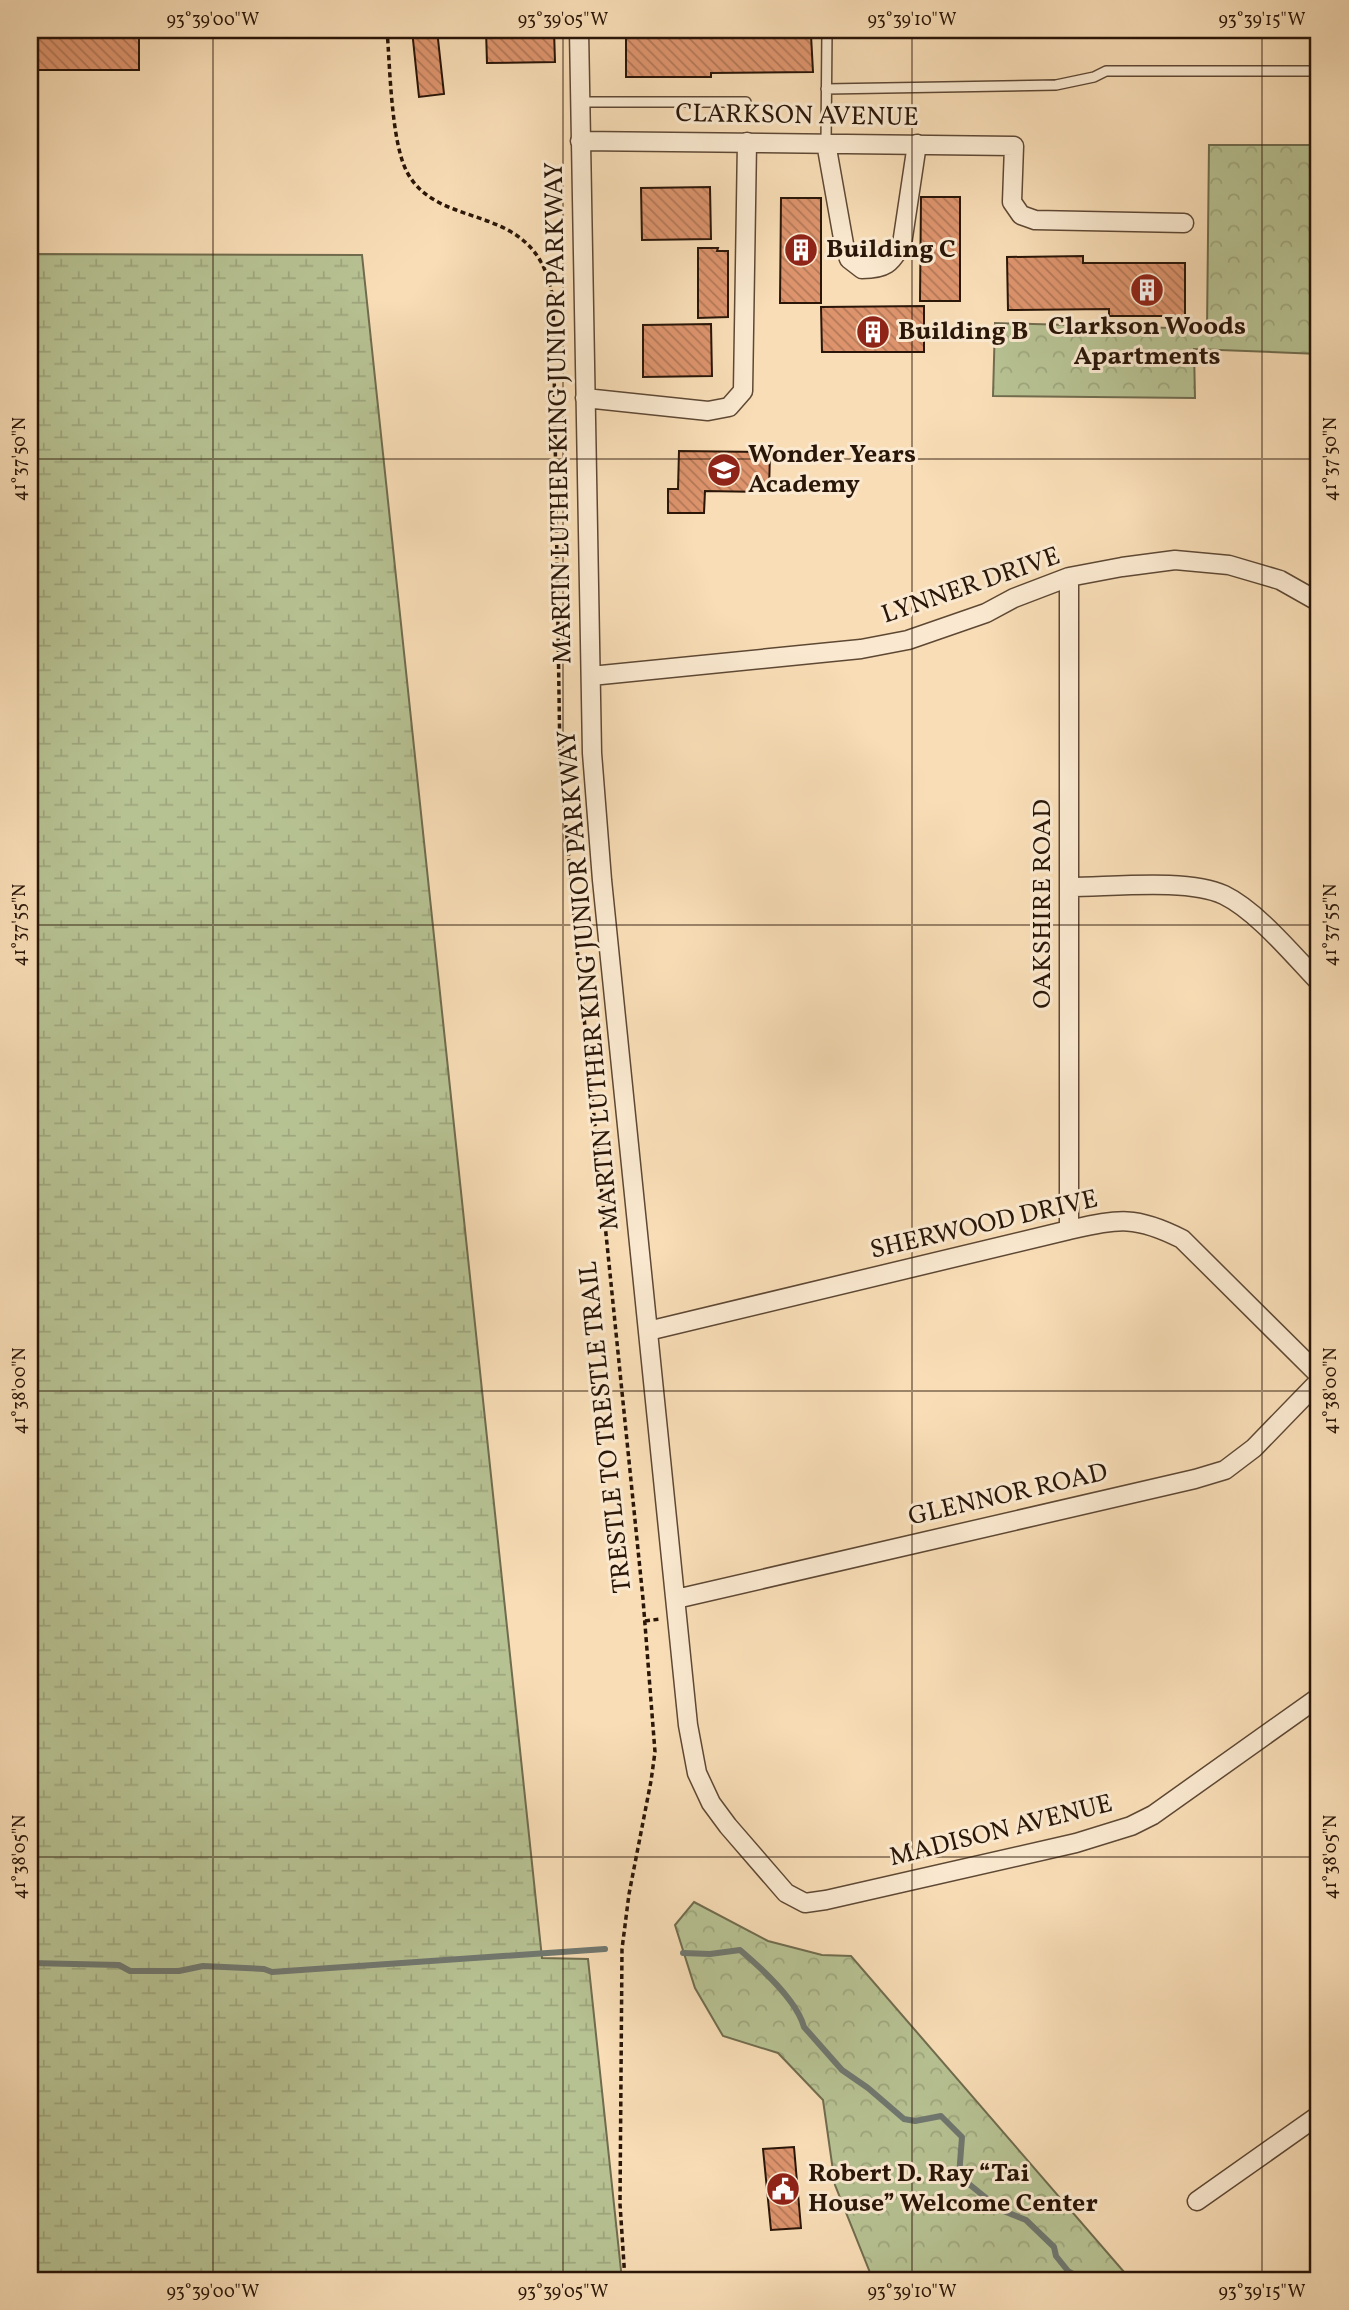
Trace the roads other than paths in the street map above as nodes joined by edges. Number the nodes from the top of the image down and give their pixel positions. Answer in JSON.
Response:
{"nodes":[{"id":1,"x":579,"y":30,"type":"edge"},
{"id":2,"x":827,"y":30,"type":"edge"},
{"id":3,"x":1319,"y":71,"type":"edge"},
{"id":4,"x":826,"y":89,"type":"junction"},
{"id":5,"x":580,"y":102,"type":"junction"},
{"id":6,"x":746,"y":102,"type":"dead end"},
{"id":7,"x":580,"y":141,"type":"junction"},
{"id":8,"x":747,"y":142,"type":"junction"},
{"id":9,"x":826,"y":143,"type":"junction"},
{"id":10,"x":917,"y":144,"type":"junction"},
{"id":11,"x":1184,"y":223,"type":"dead end"},
{"id":12,"x":585,"y":398,"type":"junction"},
{"id":13,"x":1069,"y":577,"type":"junction"},
{"id":14,"x":1319,"y":602,"type":"edge"},
{"id":15,"x":590,"y":676,"type":"junction"},
{"id":16,"x":1069,"y":887,"type":"junction"},
{"id":17,"x":1319,"y":982,"type":"edge"},
{"id":18,"x":1069,"y":1230,"type":"junction"},
{"id":19,"x":648,"y":1331,"type":"junction"},
{"id":20,"x":1319,"y":1375,"type":"edge"},
{"id":21,"x":1319,"y":1381,"type":"edge"},
{"id":22,"x":676,"y":1599,"type":"junction"},
{"id":23,"x":1319,"y":1697,"type":"edge"},
{"id":24,"x":786,"y":1893,"type":"joint"},
{"id":25,"x":1319,"y":2115,"type":"edge"},
{"id":26,"x":1197,"y":2201,"type":"dead end"}],
"edges":[{"from":1,"to":5,"type":"street","name":"MARTIN LUTHER KING JUNIOR PARKWAY"},
{"from":2,"to":4,"type":"lane"},
{"from":3,"to":4,"type":"lane"},
{"from":4,"to":9,"type":"lane"},
{"from":5,"to":6,"type":"lane"},
{"from":5,"to":7,"type":"street","name":"MARTIN LUTHER KING JUNIOR PARKWAY"},
{"from":7,"to":8,"type":"street","name":"CLARKSON AVENUE"},
{"from":7,"to":12,"type":"street","name":"MARTIN LUTHER KING JUNIOR PARKWAY"},
{"from":8,"to":9,"type":"street","name":"CLARKSON AVENUE"},
{"from":8,"to":12,"type":"street"},
{"from":9,"to":10,"type":"street","name":"CLARKSON AVENUE"},
{"from":9,"to":10,"type":"street"},
{"from":10,"to":11,"type":"street","name":"CLARKSON AVENUE"},
{"from":12,"to":15,"type":"street","name":"MARTIN LUTHER KING JUNIOR PARKWAY"},
{"from":13,"to":14,"type":"street","name":"LYNNER DRIVE"},
{"from":13,"to":15,"type":"street","name":"LYNNER DRIVE"},
{"from":13,"to":16,"type":"street","name":"OAKSHIRE ROAD"},
{"from":15,"to":19,"type":"street","name":"MARTIN LUTHER KING JUNIOR PARKWAY"},
{"from":16,"to":17,"type":"street"},
{"from":16,"to":18,"type":"street","name":"OAKSHIRE ROAD"},
{"from":18,"to":19,"type":"street","name":"SHERWOOD DRIVE"},
{"from":18,"to":20,"type":"street","name":"SHERWOOD DRIVE"},
{"from":19,"to":22,"type":"street","name":"MARTIN LUTHER KING JUNIOR PARKWAY"},
{"from":21,"to":22,"type":"street","name":"GLENNOR ROAD"},
{"from":22,"to":24,"type":"street","name":"MARTIN LUTHER KING JUNIOR PARKWAY"},
{"from":23,"to":24,"type":"street","name":"MADISON AVENUE"},
{"from":25,"to":26,"type":"street"}]}
